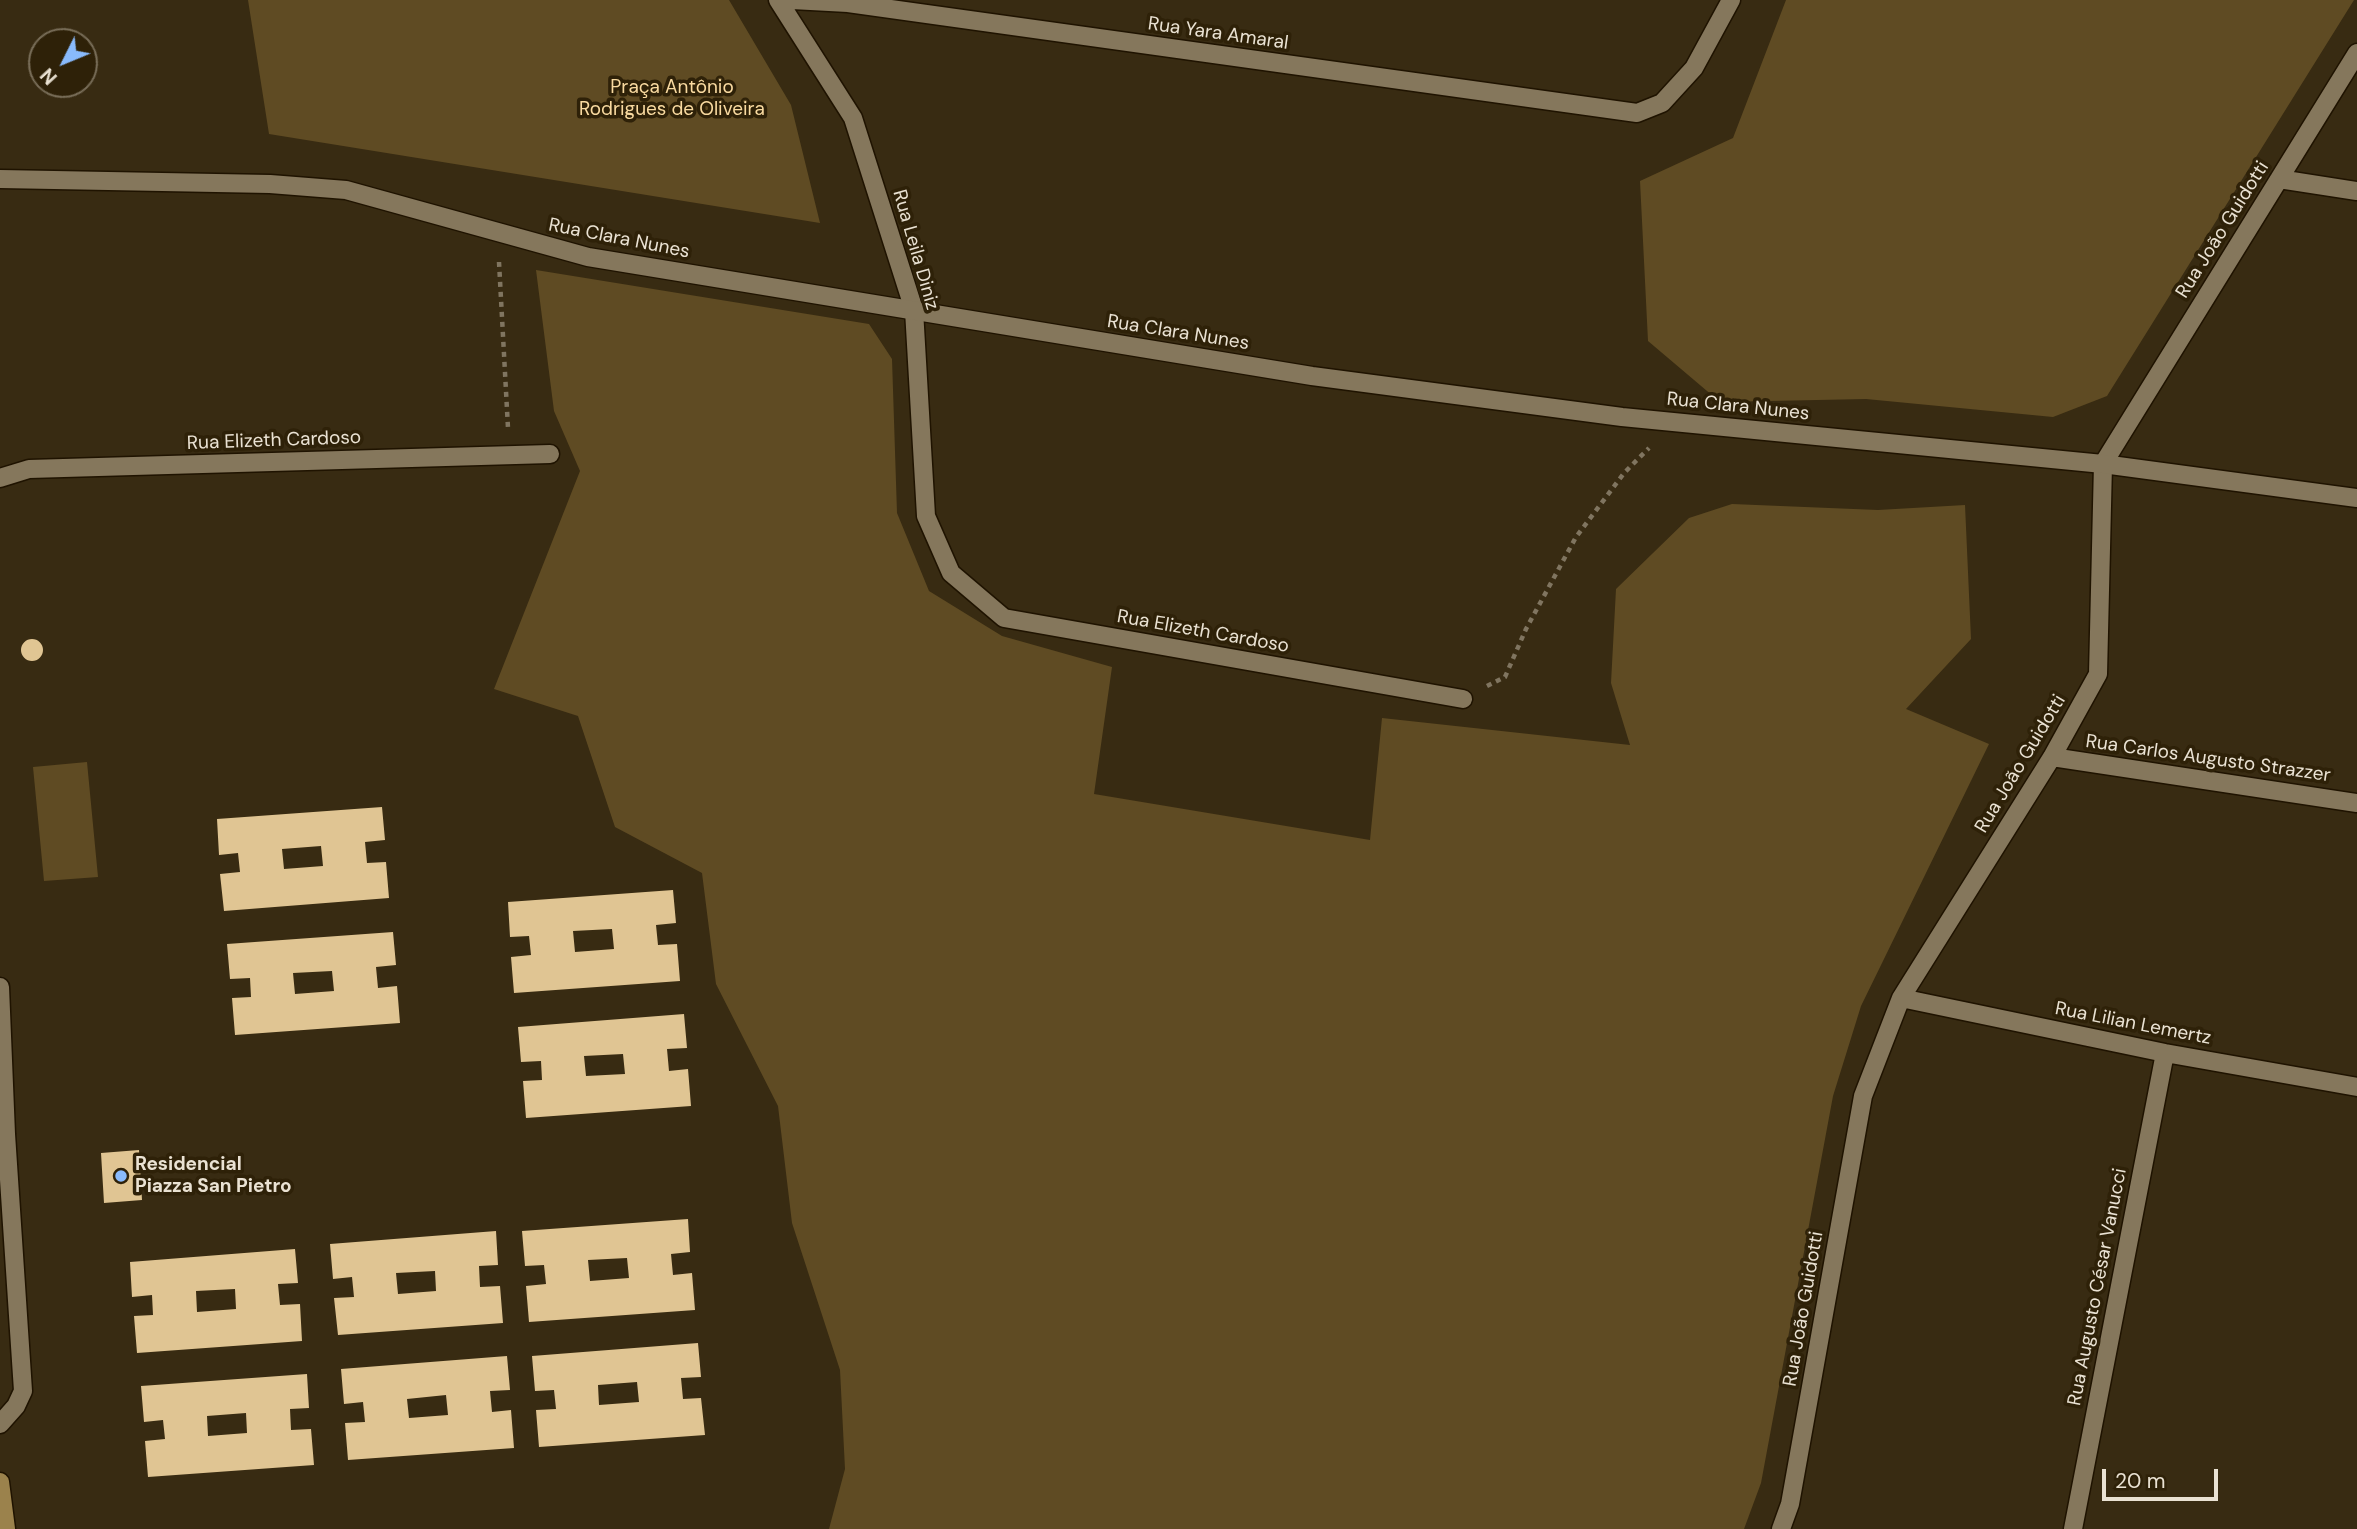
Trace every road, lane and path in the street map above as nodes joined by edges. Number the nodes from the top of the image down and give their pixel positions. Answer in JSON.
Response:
{"nodes":[{"id":1,"x":778,"y":0,"type":"edge"},
{"id":2,"x":792,"y":0,"type":"edge"},
{"id":3,"x":1731,"y":0,"type":"edge"},
{"id":4,"x":2357,"y":53,"type":"edge"},
{"id":5,"x":0,"y":179,"type":"edge"},
{"id":6,"x":2279,"y":179,"type":"junction"},
{"id":7,"x":2357,"y":191,"type":"edge"},
{"id":8,"x":498,"y":233,"type":"junction"},
{"id":9,"x":914,"y":310,"type":"junction"},
{"id":10,"x":1674,"y":422,"type":"junction"},
{"id":11,"x":509,"y":454,"type":"junction"},
{"id":12,"x":550,"y":454,"type":"dead end"},
{"id":13,"x":2104,"y":464,"type":"junction"},
{"id":14,"x":0,"y":478,"type":"edge"},
{"id":15,"x":2357,"y":498,"type":"edge"},
{"id":16,"x":951,"y":573,"type":"joint"},
{"id":17,"x":1463,"y":699,"type":"joint"},
{"id":18,"x":2052,"y":757,"type":"junction"},
{"id":19,"x":2357,"y":803,"type":"edge"},
{"id":20,"x":0,"y":987,"type":"edge"},
{"id":21,"x":1901,"y":998,"type":"junction"},
{"id":22,"x":2165,"y":1053,"type":"junction"},
{"id":23,"x":2357,"y":1087,"type":"edge"},
{"id":24,"x":0,"y":1424,"type":"edge"},
{"id":25,"x":0,"y":1482,"type":"edge"},
{"id":26,"x":6,"y":1529,"type":"edge"},
{"id":27,"x":1781,"y":1529,"type":"edge"},
{"id":28,"x":2073,"y":1529,"type":"edge"}],
"edges":[{"from":1,"to":9,"type":"street","name":"Rua Leila Diniz"},
{"from":2,"to":3,"type":"street","name":"Rua Yara Amaral"},
{"from":4,"to":6,"type":"street","name":"Rua João Guidotti"},
{"from":5,"to":8,"type":"street","name":"Rua Clara Nunes"},
{"from":6,"to":7,"type":"street"},
{"from":6,"to":13,"type":"street","name":"Rua João Guidotti"},
{"from":8,"to":9,"type":"street","name":"Rua Clara Nunes"},
{"from":8,"to":11,"type":"path"},
{"from":9,"to":10,"type":"street","name":"Rua Clara Nunes"},
{"from":9,"to":16,"type":"street","name":"Rua Leila Diniz"},
{"from":10,"to":13,"type":"street","name":"Rua Clara Nunes"},
{"from":10,"to":17,"type":"path"},
{"from":11,"to":12,"type":"street","name":"Rua Elizeth Cardoso"},
{"from":11,"to":14,"type":"street","name":"Rua Elizeth Cardoso"},
{"from":13,"to":15,"type":"street","name":"Rua Clara Nunes"},
{"from":13,"to":18,"type":"street","name":"Rua João Guidotti"},
{"from":16,"to":17,"type":"street","name":"Rua Elizeth Cardoso"},
{"from":18,"to":19,"type":"street","name":"Rua Carlos Augusto Strazzer"},
{"from":18,"to":21,"type":"street","name":"Rua João Guidotti"},
{"from":20,"to":24,"type":"street"},
{"from":21,"to":22,"type":"street","name":"Rua Lilian Lemertz"},
{"from":21,"to":27,"type":"street","name":"Rua João Guidotti"},
{"from":22,"to":23,"type":"street","name":"Rua Lilian Lemertz"},
{"from":22,"to":28,"type":"street","name":"Rua Augusto César Vanucci"},
{"from":25,"to":26,"type":"main road"}]}
